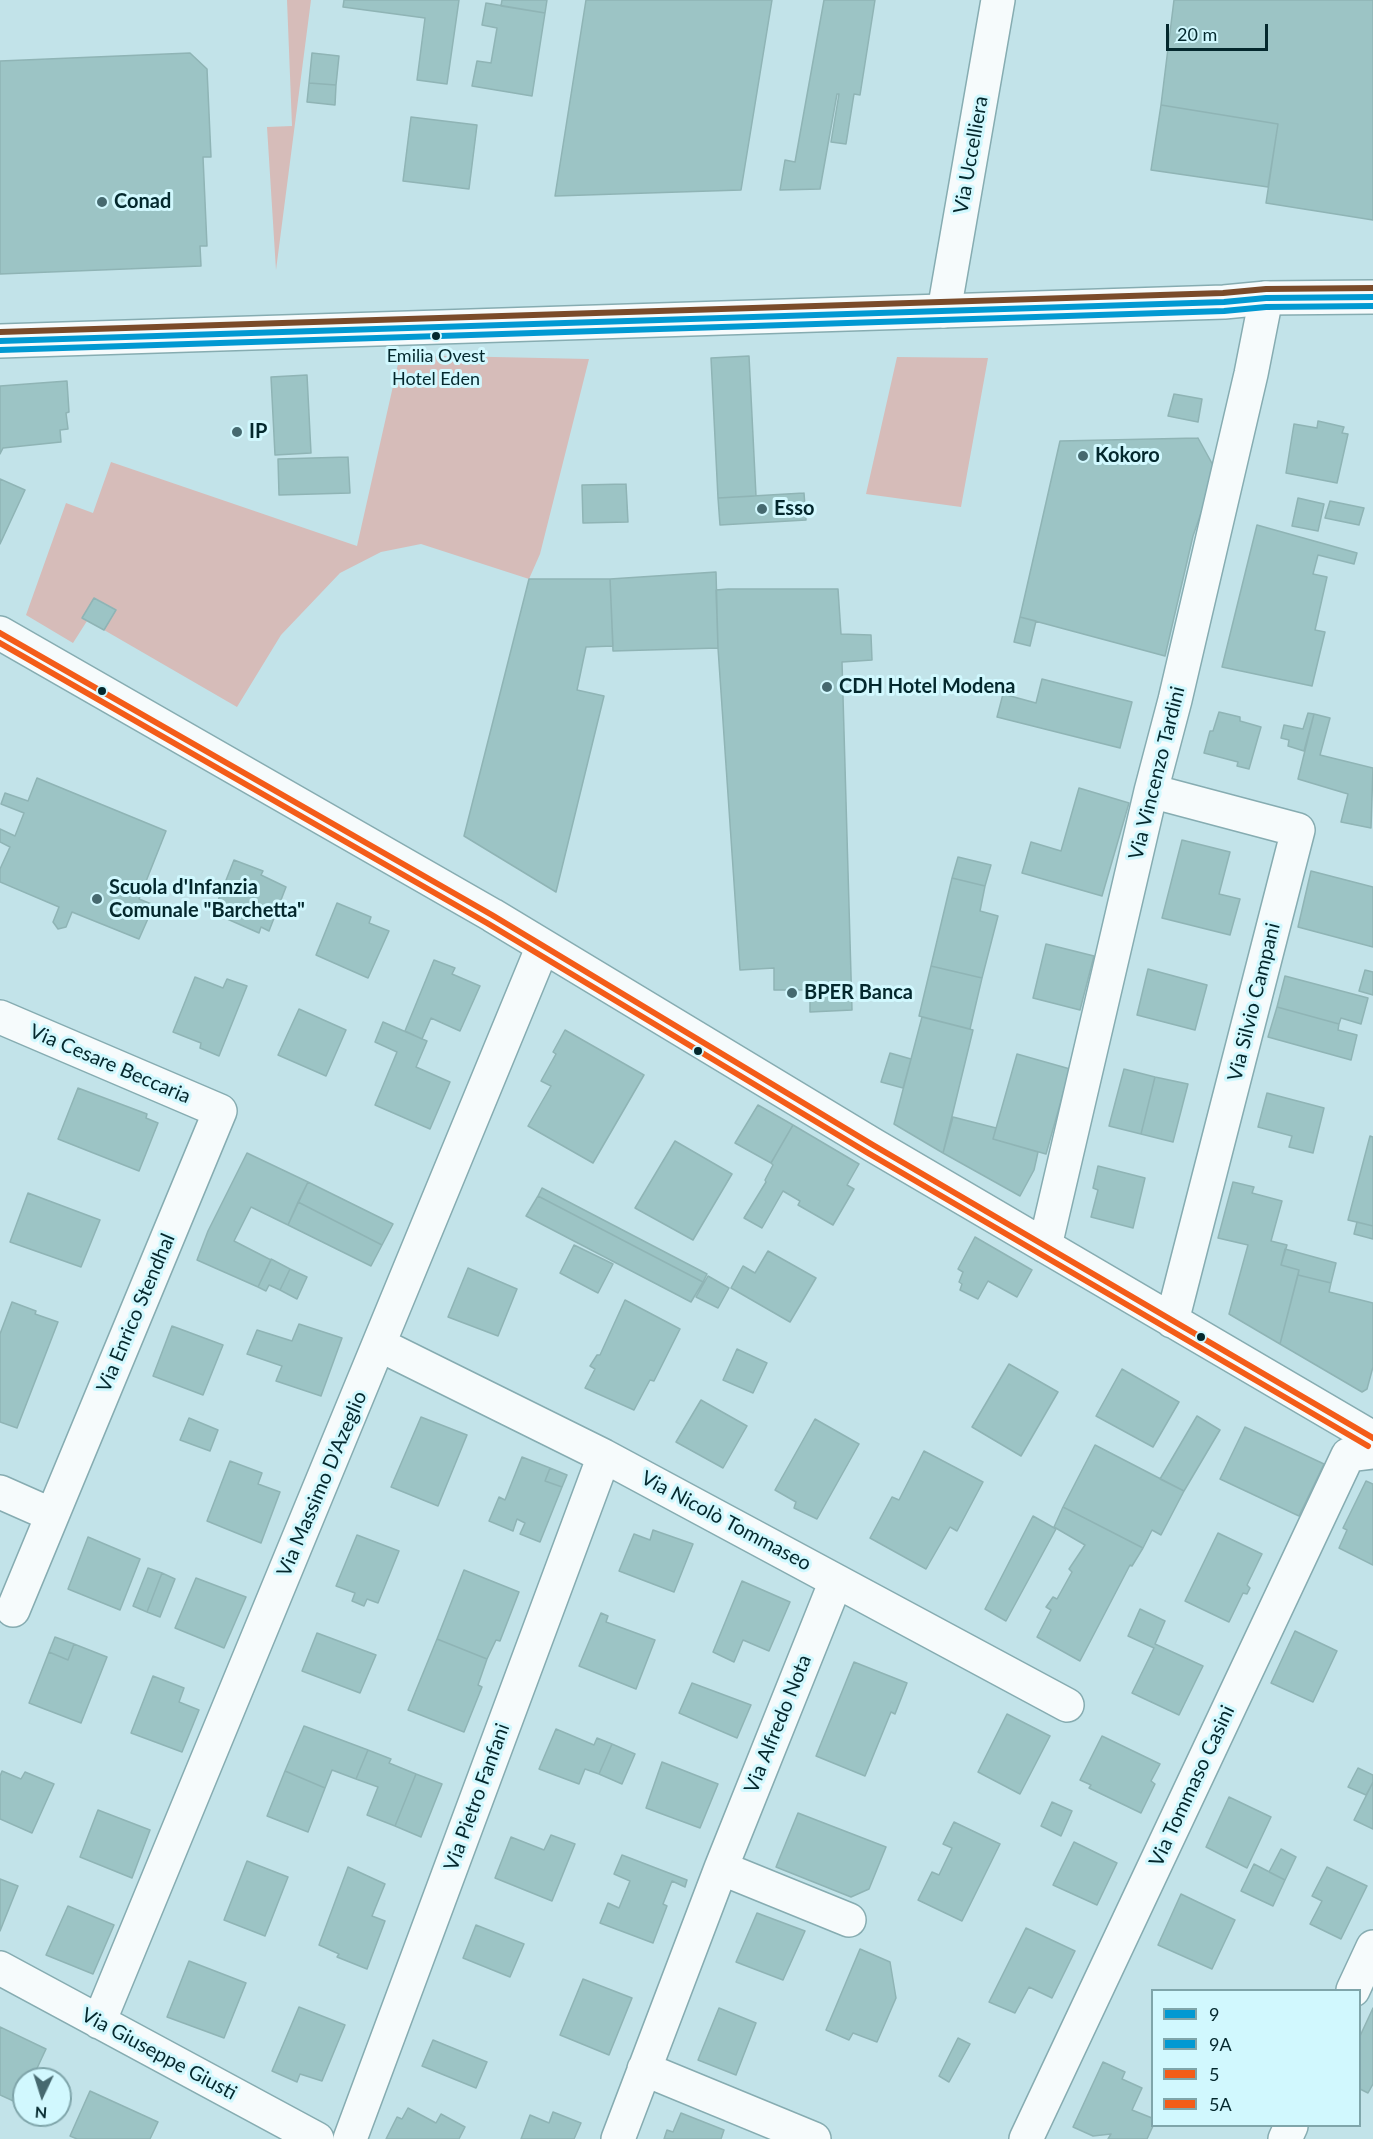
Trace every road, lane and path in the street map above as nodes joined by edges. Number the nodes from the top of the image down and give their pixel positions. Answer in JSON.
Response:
{"nodes":[{"id":1,"x":998,"y":0,"type":"edge"},
{"id":2,"x":1373,"y":297,"type":"edge"},
{"id":3,"x":1266,"y":298,"type":"junction"},
{"id":4,"x":944,"y":311,"type":"junction"},
{"id":5,"x":0,"y":340,"type":"edge"},
{"id":6,"x":0,"y":633,"type":"edge"},
{"id":7,"x":1151,"y":791,"type":"junction"},
{"id":8,"x":543,"y":946,"type":"junction"},
{"id":9,"x":0,"y":1017,"type":"edge"},
{"id":10,"x":220,"y":1111,"type":"joint"},
{"id":11,"x":1046,"y":1246,"type":"junction"},
{"id":12,"x":1172,"y":1321,"type":"junction"},
{"id":13,"x":380,"y":1345,"type":"junction"},
{"id":14,"x":1373,"y":1438,"type":"edge"},
{"id":15,"x":1373,"y":1452,"type":"edge"},
{"id":16,"x":604,"y":1456,"type":"junction"},
{"id":17,"x":0,"y":1492,"type":"edge"},
{"id":18,"x":52,"y":1515,"type":"junction"},
{"id":19,"x":836,"y":1581,"type":"junction"},
{"id":20,"x":13,"y":1610,"type":"dead end"},
{"id":21,"x":1067,"y":1705,"type":"dead end"},
{"id":22,"x":721,"y":1868,"type":"junction"},
{"id":23,"x":849,"y":1920,"type":"dead end"},
{"id":24,"x":1373,"y":1947,"type":"edge"},
{"id":25,"x":0,"y":1968,"type":"edge"},
{"id":26,"x":1353,"y":1989,"type":"edge"},
{"id":27,"x":99,"y":2022,"type":"junction"},
{"id":28,"x":644,"y":2069,"type":"junction"},
{"id":29,"x":317,"y":2139,"type":"edge"},
{"id":30,"x":350,"y":2139,"type":"edge"},
{"id":31,"x":618,"y":2139,"type":"edge"},
{"id":32,"x":814,"y":2139,"type":"edge"},
{"id":33,"x":1026,"y":2139,"type":"edge"}],
"edges":[{"from":1,"to":4,"type":"street","name":"Via Uccelliera"},
{"from":2,"to":3,"type":"street"},
{"from":3,"to":4,"type":"street"},
{"from":3,"to":7,"type":"street","name":"Via Vincenzo Tardini"},
{"from":4,"to":5,"type":"street"},
{"from":6,"to":8,"type":"street"},
{"from":7,"to":11,"type":"street","name":"Via Vincenzo Tardini"},
{"from":7,"to":12,"type":"street","name":"Via Silvio Campani"},
{"from":8,"to":11,"type":"street"},
{"from":8,"to":13,"type":"street","name":"Via Massimo D'Azeglio"},
{"from":9,"to":10,"type":"street","name":"Via Cesare Beccaria"},
{"from":10,"to":18,"type":"street","name":"Via Enrico Stendhal"},
{"from":11,"to":12,"type":"street"},
{"from":12,"to":14,"type":"street"},
{"from":13,"to":16,"type":"street","name":"Via Nicolò Tommaseo"},
{"from":13,"to":27,"type":"street","name":"Via Massimo D'Azeglio"},
{"from":15,"to":33,"type":"street","name":"Via Tommaso Casini"},
{"from":16,"to":19,"type":"street","name":"Via Nicolò Tommaseo"},
{"from":16,"to":30,"type":"street","name":"Via Pietro Fanfani"},
{"from":17,"to":18,"type":"street"},
{"from":18,"to":20,"type":"street","name":"Via Enrico Stendhal"},
{"from":19,"to":21,"type":"street","name":"Via Nicolò Tommaseo"},
{"from":19,"to":22,"type":"street","name":"Via Alfredo Nota"},
{"from":22,"to":23,"type":"street"},
{"from":22,"to":28,"type":"street","name":"Via Alfredo Nota"},
{"from":24,"to":26,"type":"street"},
{"from":25,"to":27,"type":"street","name":"Via Giuseppe Giusti"},
{"from":27,"to":29,"type":"street","name":"Via Giuseppe Giusti"},
{"from":28,"to":31,"type":"street","name":"Via Alfredo Nota"},
{"from":28,"to":32,"type":"street"}]}
